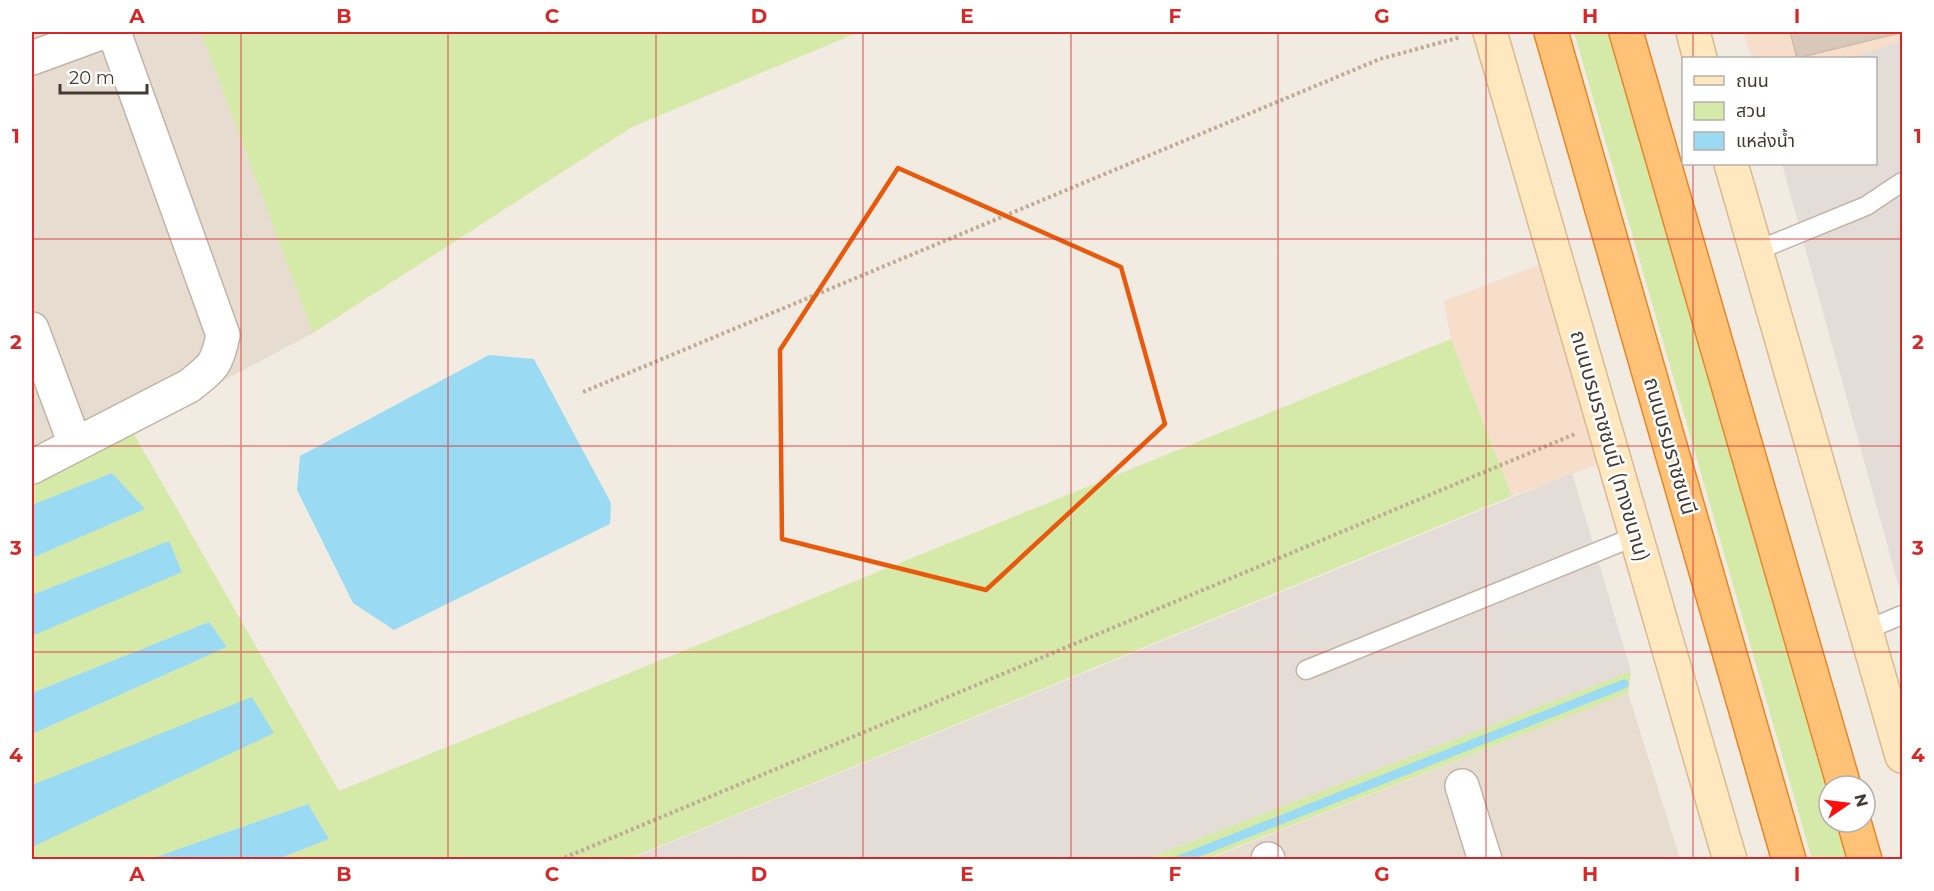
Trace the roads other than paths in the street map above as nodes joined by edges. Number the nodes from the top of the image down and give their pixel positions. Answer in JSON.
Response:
{"nodes":[{"id":1,"x":103,"y":32,"type":"edge"},
{"id":2,"x":114,"y":32,"type":"edge"},
{"id":3,"x":1551,"y":32,"type":"edge"},
{"id":4,"x":1626,"y":32,"type":"edge"},
{"id":5,"x":1693,"y":32,"type":"edge"},
{"id":6,"x":1480,"y":33,"type":"edge"},
{"id":7,"x":1700,"y":57,"type":"edge"},
{"id":8,"x":32,"y":58,"type":"edge"},
{"id":9,"x":1731,"y":165,"type":"edge"},
{"id":10,"x":1902,"y":182,"type":"edge"},
{"id":11,"x":1756,"y":251,"type":"junction"},
{"id":12,"x":32,"y":329,"type":"edge"},
{"id":13,"x":75,"y":444,"type":"junction"},
{"id":14,"x":32,"y":466,"type":"edge"},
{"id":15,"x":1636,"y":536,"type":"junction"},
{"id":16,"x":1902,"y":615,"type":"edge"},
{"id":17,"x":1866,"y":630,"type":"junction"},
{"id":18,"x":1306,"y":670,"type":"dead end"},
{"id":19,"x":1902,"y":756,"type":"edge"},
{"id":20,"x":1841,"y":774,"type":"edge"},
{"id":21,"x":1462,"y":786,"type":"dead end"},
{"id":22,"x":1857,"y":834,"type":"edge"},
{"id":23,"x":1485,"y":860,"type":"edge"},
{"id":24,"x":1730,"y":860,"type":"edge"},
{"id":25,"x":1789,"y":860,"type":"edge"},
{"id":26,"x":1865,"y":860,"type":"edge"}],
"edges":[{"from":1,"to":8,"type":"street"},
{"from":2,"to":13,"type":"street"},
{"from":3,"to":25,"type":"highway","name":"ถนนบรมราชชนนี"},
{"from":4,"to":20,"type":"highway"},
{"from":5,"to":7,"type":"main road"},
{"from":6,"to":15,"type":"main road","name":"ถนนบรมราชชนนี (ทางขนาน)"},
{"from":9,"to":11,"type":"main road"},
{"from":10,"to":11,"type":"lane"},
{"from":11,"to":17,"type":"main road"},
{"from":12,"to":13,"type":"street"},
{"from":13,"to":14,"type":"street"},
{"from":15,"to":18,"type":"lane"},
{"from":15,"to":24,"type":"main road","name":"ถนนบรมราชชนนี (ทางขนาน)"},
{"from":16,"to":17,"type":"lane"},
{"from":17,"to":19,"type":"main road"},
{"from":21,"to":23,"type":"street"},
{"from":22,"to":26,"type":"highway"}]}
